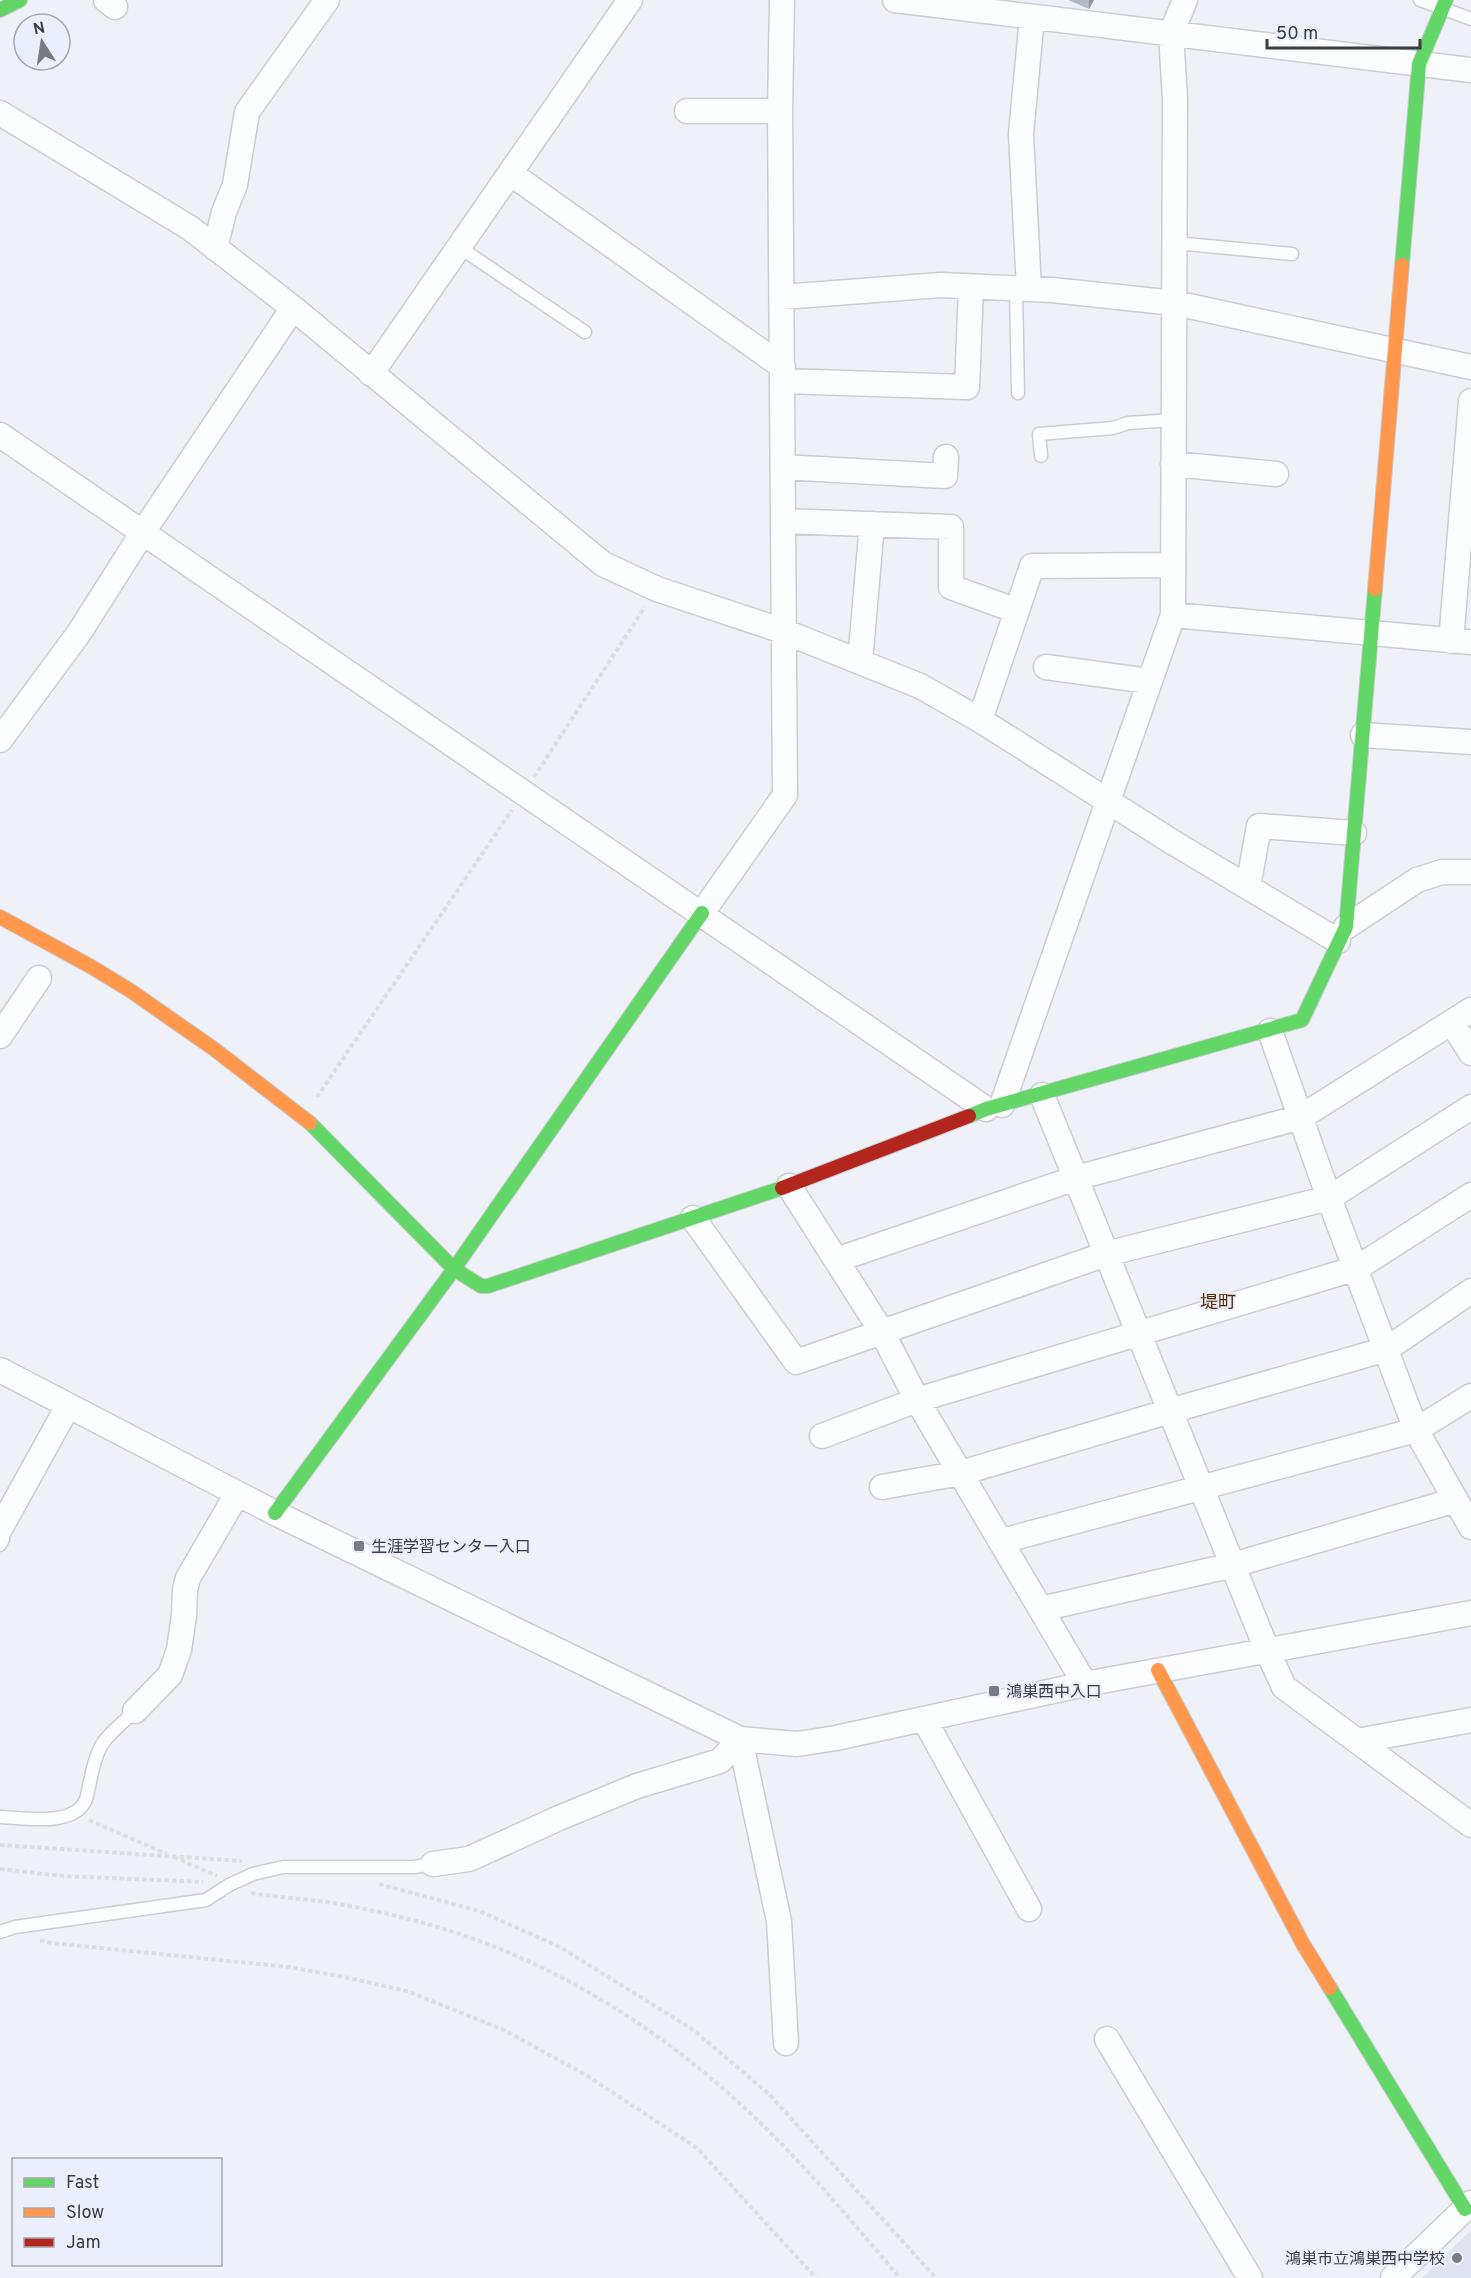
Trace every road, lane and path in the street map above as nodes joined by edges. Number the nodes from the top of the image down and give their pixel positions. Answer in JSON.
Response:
{"nodes":[{"id":1,"x":20,"y":0,"type":"edge"},
{"id":2,"x":327,"y":0,"type":"edge"},
{"id":3,"x":630,"y":0,"type":"edge"},
{"id":4,"x":782,"y":0,"type":"edge"},
{"id":5,"x":895,"y":0,"type":"edge"},
{"id":6,"x":1185,"y":0,"type":"edge"},
{"id":7,"x":1420,"y":0,"type":"edge"},
{"id":8,"x":1444,"y":4,"type":"edge"},
{"id":9,"x":0,"y":10,"type":"edge"},
{"id":10,"x":1032,"y":17,"type":"junction"},
{"id":11,"x":1471,"y":19,"type":"edge"},
{"id":12,"x":1171,"y":34,"type":"junction"},
{"id":13,"x":1419,"y":64,"type":"junction"},
{"id":14,"x":1471,"y":70,"type":"edge"},
{"id":15,"x":687,"y":111,"type":"dead end"},
{"id":16,"x":780,"y":111,"type":"junction"},
{"id":17,"x":0,"y":113,"type":"edge"},
{"id":18,"x":510,"y":173,"type":"junction"},
{"id":19,"x":1175,"y":243,"type":"junction"},
{"id":20,"x":459,"y":247,"type":"junction"},
{"id":21,"x":215,"y":248,"type":"junction"},
{"id":22,"x":1292,"y":254,"type":"dead end"},
{"id":23,"x":972,"y":287,"type":"junction"},
{"id":24,"x":1023,"y":289,"type":"junction"},
{"id":25,"x":783,"y":297,"type":"junction"},
{"id":26,"x":1175,"y":303,"type":"junction"},
{"id":27,"x":292,"y":308,"type":"junction"},
{"id":28,"x":585,"y":332,"type":"dead end"},
{"id":29,"x":1395,"y":351,"type":"junction"},
{"id":30,"x":1471,"y":368,"type":"edge"},
{"id":31,"x":371,"y":374,"type":"junction"},
{"id":32,"x":783,"y":374,"type":"junction"},
{"id":33,"x":1018,"y":393,"type":"dead end"},
{"id":34,"x":1471,"y":401,"type":"edge"},
{"id":35,"x":1174,"y":420,"type":"junction"},
{"id":36,"x":0,"y":435,"type":"edge"},
{"id":37,"x":1041,"y":456,"type":"dead end"},
{"id":38,"x":946,"y":457,"type":"dead end"},
{"id":39,"x":1173,"y":464,"type":"junction"},
{"id":40,"x":783,"y":467,"type":"junction"},
{"id":41,"x":1276,"y":474,"type":"dead end"},
{"id":42,"x":783,"y":520,"type":"junction"},
{"id":43,"x":872,"y":524,"type":"junction"},
{"id":44,"x":143,"y":532,"type":"junction"},
{"id":45,"x":1172,"y":565,"type":"junction"},
{"id":46,"x":657,"y":589,"type":"junction"},
{"id":47,"x":1017,"y":611,"type":"junction"},
{"id":48,"x":1173,"y":615,"type":"junction"},
{"id":49,"x":783,"y":631,"type":"junction"},
{"id":50,"x":1372,"y":634,"type":"junction"},
{"id":51,"x":1461,"y":641,"type":"edge"},
{"id":52,"x":860,"y":662,"type":"junction"},
{"id":53,"x":1046,"y":667,"type":"dead end"},
{"id":54,"x":1149,"y":681,"type":"junction"},
{"id":55,"x":980,"y":720,"type":"junction"},
{"id":56,"x":1363,"y":735,"type":"junction"},
{"id":57,"x":0,"y":740,"type":"edge"},
{"id":58,"x":1471,"y":742,"type":"edge"},
{"id":59,"x":524,"y":792,"type":"junction"},
{"id":60,"x":1108,"y":801,"type":"junction"},
{"id":61,"x":1354,"y":832,"type":"junction"},
{"id":62,"x":1471,"y":872,"type":"edge"},
{"id":63,"x":1248,"y":887,"type":"junction"},
{"id":64,"x":702,"y":913,"type":"junction"},
{"id":65,"x":0,"y":917,"type":"edge"},
{"id":66,"x":1342,"y":934,"type":"junction"},
{"id":67,"x":39,"y":978,"type":"dead end"},
{"id":68,"x":1461,"y":1017,"type":"edge"},
{"id":69,"x":1270,"y":1031,"type":"junction"},
{"id":70,"x":0,"y":1036,"type":"edge"},
{"id":71,"x":1471,"y":1053,"type":"edge"},
{"id":72,"x":1042,"y":1095,"type":"junction"},
{"id":73,"x":994,"y":1107,"type":"junction"},
{"id":74,"x":1471,"y":1107,"type":"edge"},
{"id":75,"x":303,"y":1116,"type":"junction"},
{"id":76,"x":1301,"y":1118,"type":"junction"},
{"id":77,"x":1076,"y":1178,"type":"junction"},
{"id":78,"x":789,"y":1186,"type":"junction"},
{"id":79,"x":1471,"y":1195,"type":"edge"},
{"id":80,"x":1329,"y":1198,"type":"junction"},
{"id":81,"x":693,"y":1218,"type":"junction"},
{"id":82,"x":1106,"y":1254,"type":"junction"},
{"id":83,"x":836,"y":1260,"type":"junction"},
{"id":84,"x":1356,"y":1268,"type":"junction"},
{"id":85,"x":454,"y":1269,"type":"junction"},
{"id":86,"x":1471,"y":1291,"type":"edge"},
{"id":87,"x":882,"y":1332,"type":"junction"},
{"id":88,"x":1138,"y":1333,"type":"junction"},
{"id":89,"x":1387,"y":1349,"type":"junction"},
{"id":90,"x":0,"y":1370,"type":"edge"},
{"id":91,"x":1471,"y":1395,"type":"edge"},
{"id":92,"x":918,"y":1401,"type":"junction"},
{"id":93,"x":68,"y":1406,"type":"junction"},
{"id":94,"x":1170,"y":1411,"type":"junction"},
{"id":95,"x":1416,"y":1430,"type":"junction"},
{"id":96,"x":822,"y":1436,"type":"dead end"},
{"id":97,"x":961,"y":1473,"type":"junction"},
{"id":98,"x":882,"y":1487,"type":"dead end"},
{"id":99,"x":1202,"y":1488,"type":"junction"},
{"id":100,"x":237,"y":1494,"type":"junction"},
{"id":101,"x":1456,"y":1500,"type":"junction"},
{"id":102,"x":274,"y":1513,"type":"junction"},
{"id":103,"x":1471,"y":1527,"type":"edge"},
{"id":104,"x":0,"y":1530,"type":"edge"},
{"id":105,"x":1002,"y":1541,"type":"junction"},
{"id":106,"x":0,"y":1545,"type":"edge"},
{"id":107,"x":1233,"y":1565,"type":"junction"},
{"id":108,"x":1041,"y":1609,"type":"junction"},
{"id":109,"x":1471,"y":1613,"type":"edge"},
{"id":110,"x":1267,"y":1650,"type":"junction"},
{"id":111,"x":1158,"y":1670,"type":"junction"},
{"id":112,"x":1085,"y":1684,"type":"junction"},
{"id":113,"x":135,"y":1711,"type":"joint"},
{"id":114,"x":924,"y":1719,"type":"junction"},
{"id":115,"x":1471,"y":1720,"type":"edge"},
{"id":116,"x":740,"y":1739,"type":"junction"},
{"id":117,"x":1357,"y":1741,"type":"junction"},
{"id":118,"x":77,"y":1812,"type":"junction"},
{"id":119,"x":0,"y":1817,"type":"edge"},
{"id":120,"x":1471,"y":1825,"type":"edge"},
{"id":121,"x":0,"y":1845,"type":"edge"},
{"id":122,"x":171,"y":1856,"type":"junction"},
{"id":123,"x":247,"y":1862,"type":"dead end"},
{"id":124,"x":433,"y":1864,"type":"joint"},
{"id":125,"x":0,"y":1869,"type":"edge"},
{"id":126,"x":369,"y":1881,"type":"dead end"},
{"id":127,"x":229,"y":1885,"type":"junction"},
{"id":128,"x":1029,"y":1909,"type":"dead end"},
{"id":129,"x":15,"y":1927,"type":"junction"},
{"id":130,"x":0,"y":1932,"type":"edge"},
{"id":131,"x":1107,"y":2039,"type":"dead end"},
{"id":132,"x":786,"y":2043,"type":"dead end"},
{"id":133,"x":1468,"y":2206,"type":"edge"},
{"id":134,"x":816,"y":2278,"type":"edge"},
{"id":135,"x":900,"y":2278,"type":"edge"},
{"id":136,"x":936,"y":2278,"type":"edge"},
{"id":137,"x":1250,"y":2278,"type":"edge"},
{"id":138,"x":1394,"y":2278,"type":"edge"}],
"edges":[{"from":1,"to":9,"type":"street"},
{"from":2,"to":21,"type":"street"},
{"from":3,"to":18,"type":"street"},
{"from":4,"to":16,"type":"street"},
{"from":5,"to":10,"type":"street"},
{"from":6,"to":12,"type":"street"},
{"from":7,"to":8,"type":"lane"},
{"from":8,"to":11,"type":"lane"},
{"from":8,"to":13,"type":"street"},
{"from":10,"to":12,"type":"street"},
{"from":10,"to":24,"type":"street"},
{"from":12,"to":13,"type":"street"},
{"from":12,"to":19,"type":"street"},
{"from":13,"to":14,"type":"street"},
{"from":13,"to":29,"type":"street"},
{"from":15,"to":16,"type":"street"},
{"from":16,"to":25,"type":"street"},
{"from":17,"to":21,"type":"street"},
{"from":18,"to":20,"type":"street"},
{"from":18,"to":32,"type":"street"},
{"from":19,"to":22,"type":"lane"},
{"from":19,"to":26,"type":"street"},
{"from":20,"to":28,"type":"lane"},
{"from":20,"to":31,"type":"street"},
{"from":21,"to":27,"type":"street"},
{"from":23,"to":24,"type":"street"},
{"from":23,"to":25,"type":"street"},
{"from":23,"to":32,"type":"street"},
{"from":24,"to":26,"type":"street"},
{"from":24,"to":33,"type":"lane"},
{"from":25,"to":32,"type":"street"},
{"from":26,"to":29,"type":"street"},
{"from":26,"to":35,"type":"street"},
{"from":27,"to":31,"type":"street"},
{"from":27,"to":44,"type":"street"},
{"from":29,"to":30,"type":"street"},
{"from":29,"to":50,"type":"street"},
{"from":31,"to":46,"type":"street"},
{"from":32,"to":40,"type":"street"},
{"from":34,"to":51,"type":"street"},
{"from":35,"to":37,"type":"lane"},
{"from":35,"to":39,"type":"street"},
{"from":36,"to":44,"type":"street"},
{"from":38,"to":40,"type":"street"},
{"from":39,"to":41,"type":"street"},
{"from":39,"to":45,"type":"street"},
{"from":40,"to":42,"type":"street"},
{"from":42,"to":43,"type":"street"},
{"from":42,"to":49,"type":"street"},
{"from":43,"to":47,"type":"street"},
{"from":43,"to":52,"type":"street"},
{"from":44,"to":57,"type":"street"},
{"from":44,"to":59,"type":"street"},
{"from":45,"to":47,"type":"street"},
{"from":45,"to":48,"type":"street"},
{"from":46,"to":49,"type":"street"},
{"from":46,"to":59,"type":"path"},
{"from":47,"to":55,"type":"street"},
{"from":48,"to":50,"type":"street"},
{"from":48,"to":54,"type":"street"},
{"from":49,"to":52,"type":"street"},
{"from":49,"to":64,"type":"street"},
{"from":50,"to":51,"type":"street"},
{"from":50,"to":56,"type":"street"},
{"from":52,"to":55,"type":"street"},
{"from":53,"to":54,"type":"street"},
{"from":54,"to":60,"type":"street"},
{"from":55,"to":60,"type":"street"},
{"from":56,"to":58,"type":"street"},
{"from":56,"to":61,"type":"street"},
{"from":59,"to":64,"type":"street"},
{"from":59,"to":75,"type":"path"},
{"from":60,"to":63,"type":"street"},
{"from":60,"to":73,"type":"street"},
{"from":61,"to":63,"type":"street"},
{"from":61,"to":66,"type":"street"},
{"from":62,"to":66,"type":"street"},
{"from":63,"to":66,"type":"street"},
{"from":64,"to":73,"type":"street"},
{"from":64,"to":85,"type":"street"},
{"from":65,"to":75,"type":"street"},
{"from":66,"to":69,"type":"street"},
{"from":67,"to":70,"type":"street"},
{"from":68,"to":71,"type":"street"},
{"from":68,"to":76,"type":"street"},
{"from":69,"to":72,"type":"street"},
{"from":69,"to":76,"type":"street"},
{"from":72,"to":73,"type":"street"},
{"from":72,"to":77,"type":"street"},
{"from":73,"to":78,"type":"street"},
{"from":74,"to":80,"type":"street"},
{"from":75,"to":85,"type":"street"},
{"from":76,"to":77,"type":"street"},
{"from":76,"to":80,"type":"street"},
{"from":77,"to":82,"type":"street"},
{"from":77,"to":83,"type":"street"},
{"from":78,"to":81,"type":"street"},
{"from":78,"to":83,"type":"street"},
{"from":79,"to":84,"type":"street"},
{"from":80,"to":82,"type":"street"},
{"from":80,"to":84,"type":"street"},
{"from":81,"to":85,"type":"street"},
{"from":81,"to":87,"type":"street"},
{"from":82,"to":87,"type":"street"},
{"from":82,"to":88,"type":"street"},
{"from":83,"to":87,"type":"street"},
{"from":84,"to":88,"type":"street"},
{"from":84,"to":89,"type":"street"},
{"from":85,"to":102,"type":"street"},
{"from":86,"to":89,"type":"street"},
{"from":87,"to":92,"type":"street"},
{"from":88,"to":92,"type":"street"},
{"from":88,"to":94,"type":"street"},
{"from":89,"to":94,"type":"street"},
{"from":89,"to":95,"type":"street"},
{"from":90,"to":93,"type":"street"},
{"from":91,"to":95,"type":"street"},
{"from":92,"to":96,"type":"street"},
{"from":92,"to":97,"type":"street"},
{"from":93,"to":100,"type":"street"},
{"from":93,"to":104,"type":"street"},
{"from":94,"to":97,"type":"street"},
{"from":94,"to":99,"type":"street"},
{"from":95,"to":99,"type":"street"},
{"from":95,"to":101,"type":"street"},
{"from":97,"to":98,"type":"street"},
{"from":97,"to":105,"type":"street"},
{"from":99,"to":105,"type":"street"},
{"from":99,"to":107,"type":"street"},
{"from":100,"to":102,"type":"street"},
{"from":100,"to":113,"type":"street"},
{"from":101,"to":103,"type":"street"},
{"from":101,"to":107,"type":"street"},
{"from":102,"to":116,"type":"street"},
{"from":104,"to":106,"type":"lane"},
{"from":105,"to":108,"type":"street"},
{"from":107,"to":108,"type":"street"},
{"from":107,"to":110,"type":"street"},
{"from":108,"to":112,"type":"street"},
{"from":109,"to":110,"type":"street"},
{"from":110,"to":111,"type":"street"},
{"from":110,"to":117,"type":"street"},
{"from":111,"to":112,"type":"street"},
{"from":111,"to":133,"type":"street"},
{"from":112,"to":114,"type":"street"},
{"from":113,"to":118,"type":"lane"},
{"from":114,"to":116,"type":"street"},
{"from":114,"to":128,"type":"street"},
{"from":115,"to":117,"type":"street"},
{"from":116,"to":124,"type":"street"},
{"from":116,"to":132,"type":"street"},
{"from":117,"to":120,"type":"street"},
{"from":118,"to":119,"type":"lane"},
{"from":118,"to":122,"type":"path"},
{"from":121,"to":122,"type":"path"},
{"from":122,"to":123,"type":"path"},
{"from":122,"to":127,"type":"path"},
{"from":124,"to":127,"type":"lane"},
{"from":125,"to":127,"type":"path"},
{"from":126,"to":136,"type":"path"},
{"from":127,"to":129,"type":"lane"},
{"from":127,"to":135,"type":"path"},
{"from":129,"to":130,"type":"lane"},
{"from":129,"to":134,"type":"path"},
{"from":131,"to":137,"type":"street"},
{"from":133,"to":138,"type":"street"}]}
